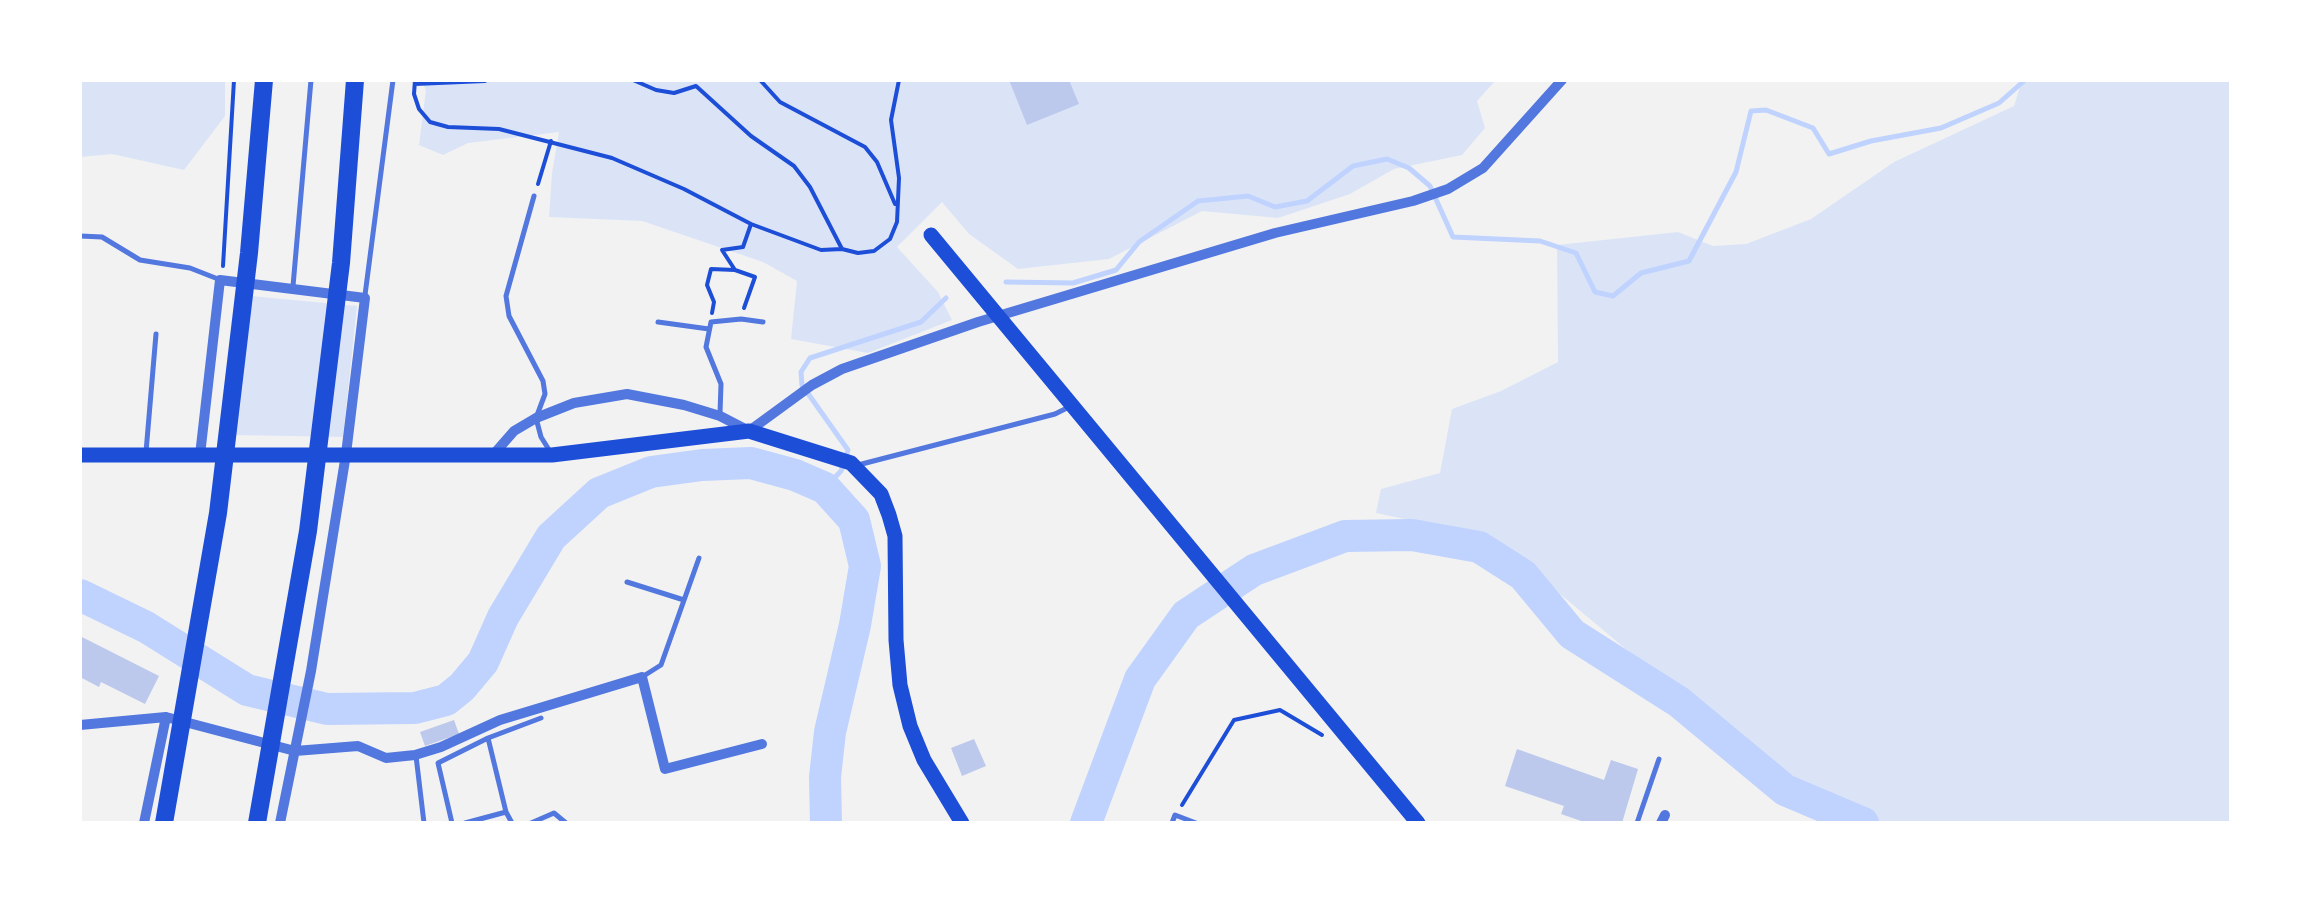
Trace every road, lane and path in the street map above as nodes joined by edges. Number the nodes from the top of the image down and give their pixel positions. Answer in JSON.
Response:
{"nodes":[{"id":1,"x":234,"y":80,"type":"edge"},
{"id":2,"x":264,"y":80,"type":"edge"},
{"id":3,"x":312,"y":80,"type":"edge"},
{"id":4,"x":355,"y":80,"type":"edge"},
{"id":5,"x":392,"y":80,"type":"edge"},
{"id":6,"x":634,"y":80,"type":"edge"},
{"id":7,"x":700,"y":80,"type":"edge"},
{"id":8,"x":760,"y":80,"type":"edge"},
{"id":9,"x":899,"y":80,"type":"edge"},
{"id":10,"x":1562,"y":80,"type":"edge"},
{"id":11,"x":415,"y":82,"type":"edge"},
{"id":12,"x":485,"y":82,"type":"edge"},
{"id":13,"x":696,"y":86,"type":"junction"},
{"id":14,"x":405,"y":94,"type":"dead end"},
{"id":15,"x":414,"y":94,"type":"junction"},
{"id":16,"x":551,"y":141,"type":"junction"},
{"id":17,"x":534,"y":196,"type":"joint"},
{"id":18,"x":896,"y":206,"type":"junction"},
{"id":19,"x":751,"y":224,"type":"junction"},
{"id":20,"x":930,"y":235,"type":"dead end"},
{"id":21,"x":80,"y":236,"type":"edge"},
{"id":22,"x":842,"y":248,"type":"junction"},
{"id":23,"x":735,"y":270,"type":"junction"},
{"id":24,"x":220,"y":280,"type":"junction"},
{"id":25,"x":293,"y":291,"type":"junction"},
{"id":26,"x":749,"y":295,"type":"dead end"},
{"id":27,"x":365,"y":298,"type":"junction"},
{"id":28,"x":998,"y":316,"type":"junction"},
{"id":29,"x":658,"y":322,"type":"dead end"},
{"id":30,"x":763,"y":322,"type":"dead end"},
{"id":31,"x":710,"y":326,"type":"junction"},
{"id":32,"x":156,"y":334,"type":"dead end"},
{"id":33,"x":1071,"y":406,"type":"junction"},
{"id":34,"x":720,"y":416,"type":"junction"},
{"id":35,"x":536,"y":418,"type":"junction"},
{"id":36,"x":748,"y":431,"type":"junction"},
{"id":37,"x":346,"y":454,"type":"junction"},
{"id":38,"x":80,"y":455,"type":"edge"},
{"id":39,"x":146,"y":455,"type":"junction"},
{"id":40,"x":200,"y":455,"type":"junction"},
{"id":41,"x":552,"y":455,"type":"junction"},
{"id":42,"x":493,"y":456,"type":"junction"},
{"id":43,"x":849,"y":462,"type":"junction"},
{"id":44,"x":699,"y":558,"type":"dead end"},
{"id":45,"x":627,"y":582,"type":"dead end"},
{"id":46,"x":684,"y":600,"type":"junction"},
{"id":47,"x":642,"y":677,"type":"junction"},
{"id":48,"x":166,"y":717,"type":"junction"},
{"id":49,"x":541,"y":718,"type":"dead end"},
{"id":50,"x":80,"y":725,"type":"edge"},
{"id":51,"x":1322,"y":735,"type":"dead end"},
{"id":52,"x":488,"y":738,"type":"junction"},
{"id":53,"x":762,"y":744,"type":"dead end"},
{"id":54,"x":295,"y":751,"type":"junction"},
{"id":55,"x":415,"y":755,"type":"junction"},
{"id":56,"x":1659,"y":759,"type":"dead end"},
{"id":57,"x":506,"y":812,"type":"junction"},
{"id":58,"x":1176,"y":815,"type":"junction"},
{"id":59,"x":144,"y":823,"type":"edge"},
{"id":60,"x":164,"y":823,"type":"edge"},
{"id":61,"x":258,"y":823,"type":"edge"},
{"id":62,"x":280,"y":823,"type":"edge"},
{"id":63,"x":424,"y":823,"type":"edge"},
{"id":64,"x":452,"y":823,"type":"edge"},
{"id":65,"x":465,"y":823,"type":"edge"},
{"id":66,"x":512,"y":823,"type":"edge"},
{"id":67,"x":531,"y":823,"type":"edge"},
{"id":68,"x":566,"y":823,"type":"edge"},
{"id":69,"x":962,"y":823,"type":"edge"},
{"id":70,"x":1172,"y":823,"type":"edge"},
{"id":71,"x":1196,"y":823,"type":"edge"},
{"id":72,"x":1418,"y":823,"type":"edge"},
{"id":73,"x":1636,"y":823,"type":"edge"}],
"edges":[{"from":1,"to":24,"type":"path"},
{"from":2,"to":60,"type":"highway"},
{"from":3,"to":25,"type":"lane"},
{"from":4,"to":61,"type":"highway"},
{"from":5,"to":27,"type":"lane"},
{"from":6,"to":13,"type":"path"},
{"from":7,"to":13,"type":"path"},
{"from":8,"to":18,"type":"path"},
{"from":9,"to":18,"type":"path"},
{"from":10,"to":28,"type":"street"},
{"from":11,"to":12,"type":"path"},
{"from":11,"to":15,"type":"path"},
{"from":13,"to":22,"type":"path"},
{"from":14,"to":15,"type":"path"},
{"from":15,"to":16,"type":"path"},
{"from":16,"to":17,"type":"path"},
{"from":16,"to":19,"type":"path"},
{"from":17,"to":35,"type":"lane"},
{"from":18,"to":22,"type":"path"},
{"from":19,"to":22,"type":"path"},
{"from":19,"to":23,"type":"path"},
{"from":20,"to":28,"type":"main road"},
{"from":21,"to":24,"type":"lane"},
{"from":23,"to":26,"type":"path"},
{"from":23,"to":31,"type":"path"},
{"from":24,"to":25,"type":"street"},
{"from":24,"to":40,"type":"street"},
{"from":25,"to":27,"type":"street"},
{"from":27,"to":37,"type":"street"},
{"from":28,"to":33,"type":"main road"},
{"from":28,"to":36,"type":"street"},
{"from":29,"to":31,"type":"lane"},
{"from":30,"to":31,"type":"lane"},
{"from":31,"to":34,"type":"lane"},
{"from":32,"to":39,"type":"lane"},
{"from":33,"to":43,"type":"lane"},
{"from":33,"to":72,"type":"main road"},
{"from":34,"to":35,"type":"street"},
{"from":34,"to":36,"type":"street"},
{"from":35,"to":41,"type":"lane"},
{"from":35,"to":42,"type":"street"},
{"from":36,"to":41,"type":"main road"},
{"from":36,"to":43,"type":"main road"},
{"from":37,"to":40,"type":"main road"},
{"from":37,"to":42,"type":"main road"},
{"from":37,"to":54,"type":"street"},
{"from":38,"to":39,"type":"main road"},
{"from":39,"to":40,"type":"main road"},
{"from":41,"to":42,"type":"main road"},
{"from":43,"to":69,"type":"main road"},
{"from":44,"to":46,"type":"lane"},
{"from":45,"to":46,"type":"lane"},
{"from":46,"to":47,"type":"lane"},
{"from":47,"to":53,"type":"street"},
{"from":47,"to":55,"type":"street"},
{"from":48,"to":50,"type":"street"},
{"from":48,"to":54,"type":"street"},
{"from":48,"to":59,"type":"street"},
{"from":49,"to":52,"type":"lane"},
{"from":51,"to":58,"type":"path"},
{"from":52,"to":57,"type":"lane"},
{"from":52,"to":64,"type":"lane"},
{"from":54,"to":55,"type":"street"},
{"from":54,"to":62,"type":"street"},
{"from":55,"to":63,"type":"lane"},
{"from":56,"to":73,"type":"lane"},
{"from":57,"to":65,"type":"lane"},
{"from":57,"to":66,"type":"lane"},
{"from":58,"to":70,"type":"lane"},
{"from":58,"to":71,"type":"lane"},
{"from":67,"to":68,"type":"lane"}]}
